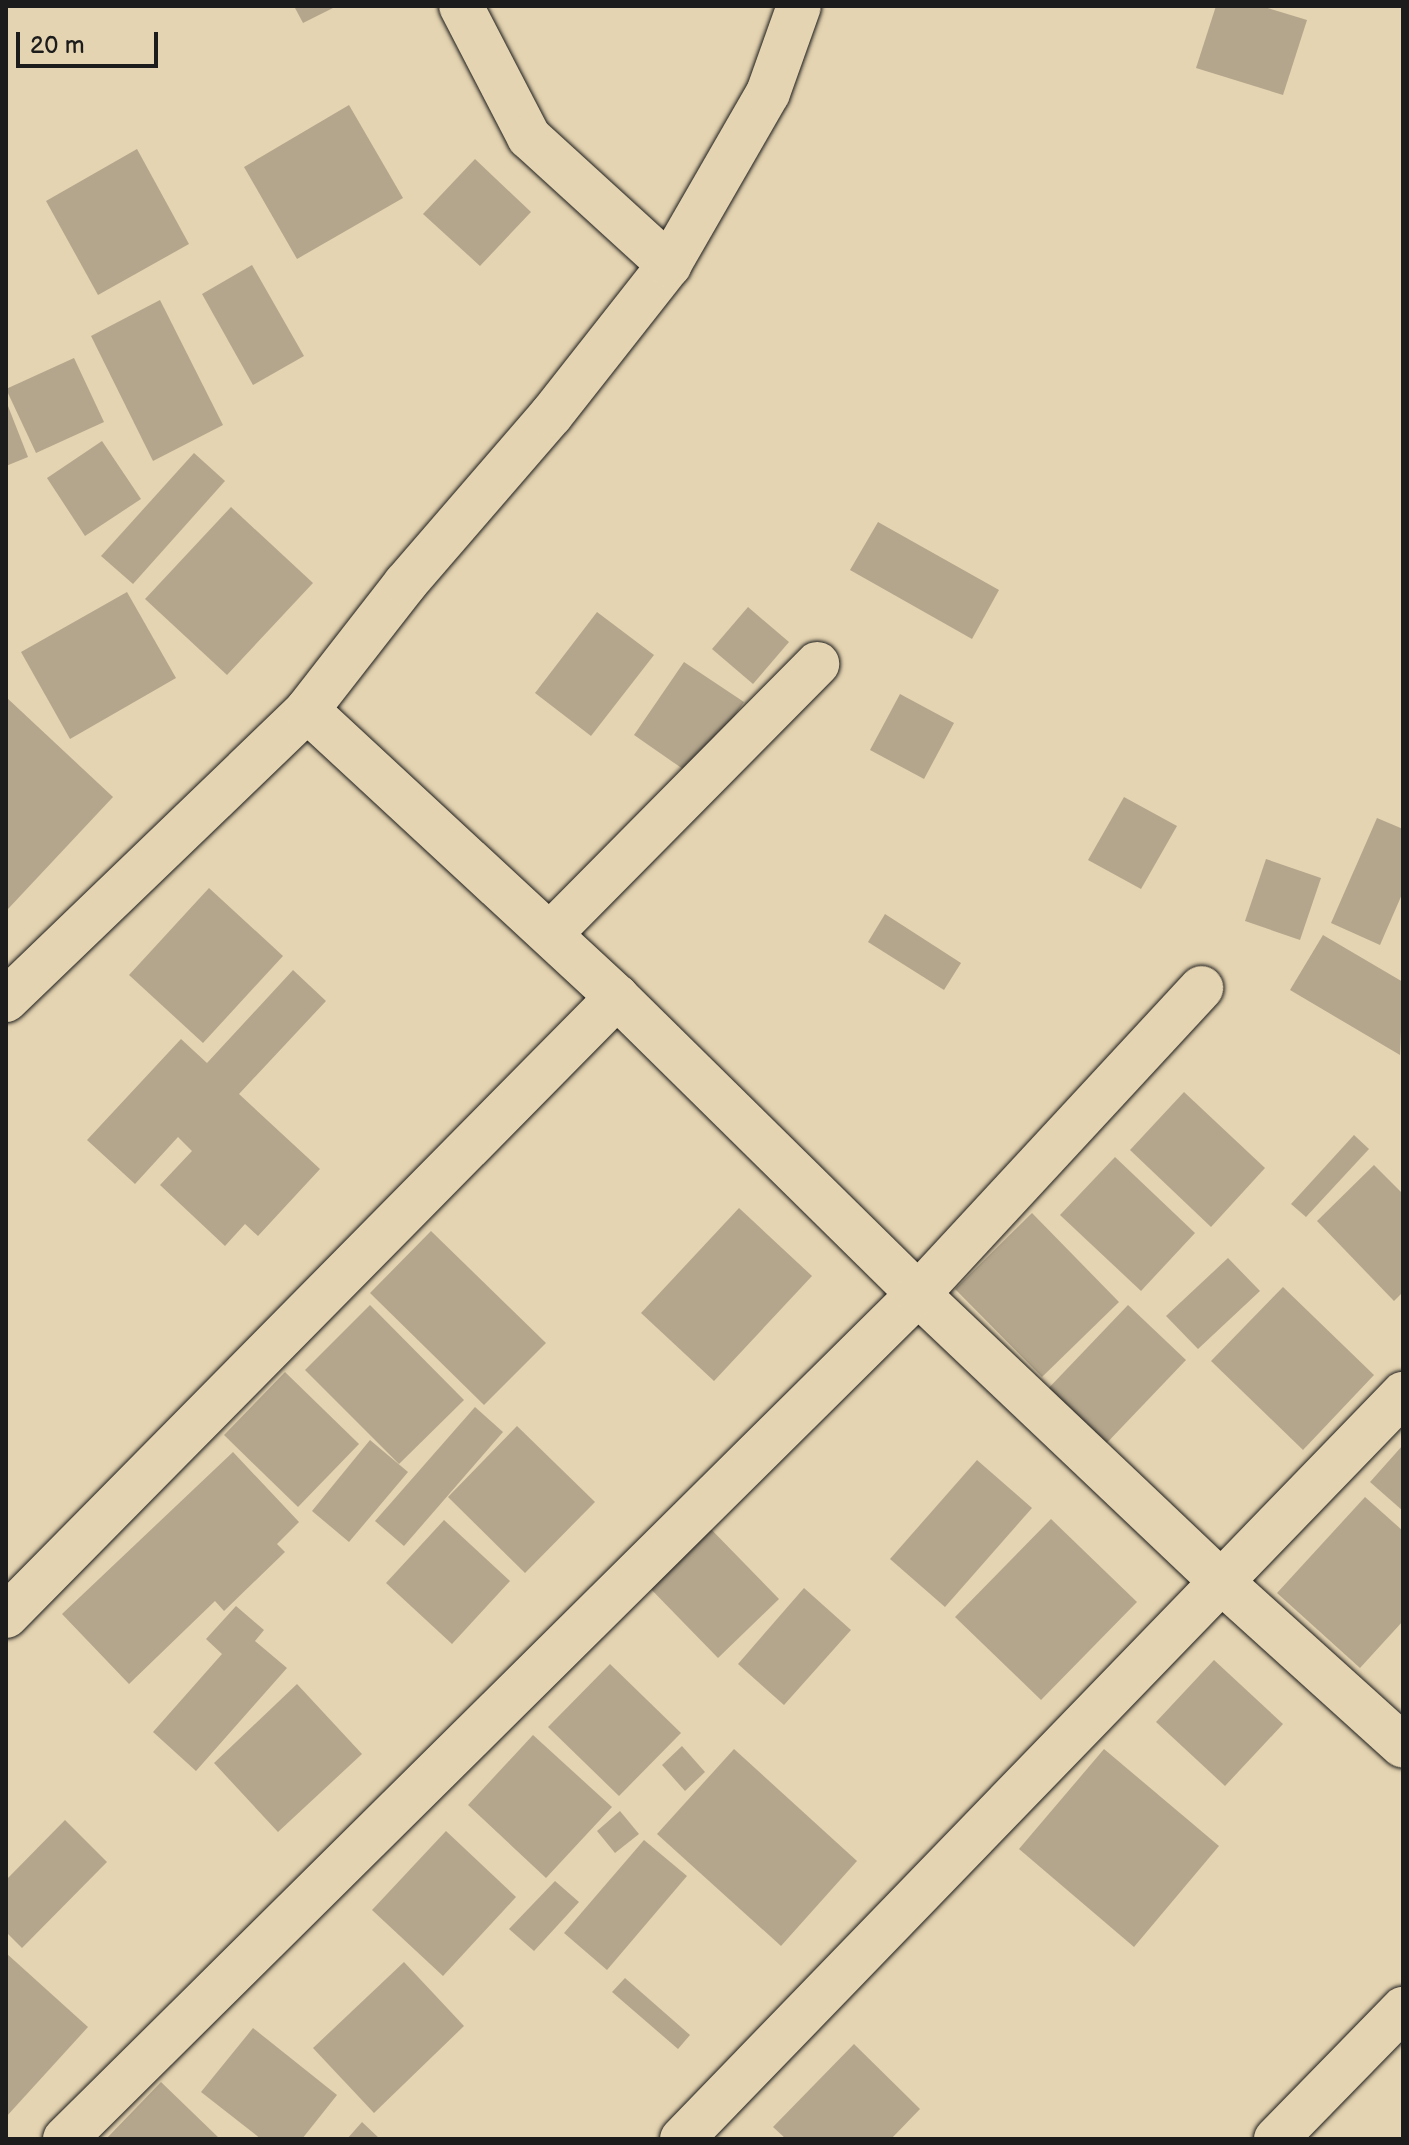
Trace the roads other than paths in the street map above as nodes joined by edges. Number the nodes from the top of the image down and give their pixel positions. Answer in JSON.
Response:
{"nodes":[{"id":1,"x":461,"y":6,"type":"edge"},
{"id":2,"x":799,"y":6,"type":"edge"},
{"id":3,"x":669,"y":265,"type":"junction"},
{"id":4,"x":817,"y":664,"type":"dead end"},
{"id":5,"x":307,"y":710,"type":"junction"},
{"id":6,"x":550,"y":934,"type":"junction"},
{"id":7,"x":10,"y":987,"type":"edge"},
{"id":8,"x":1201,"y":988,"type":"dead end"},
{"id":9,"x":617,"y":997,"type":"junction"},
{"id":10,"x":918,"y":1294,"type":"junction"},
{"id":11,"x":1403,"y":1394,"type":"edge"},
{"id":12,"x":1224,"y":1584,"type":"junction"},
{"id":13,"x":6,"y":1616,"type":"edge"},
{"id":14,"x":1403,"y":1746,"type":"edge"},
{"id":15,"x":1403,"y":2009,"type":"edge"},
{"id":16,"x":65,"y":2139,"type":"edge"},
{"id":17,"x":682,"y":2139,"type":"edge"},
{"id":18,"x":1276,"y":2139,"type":"edge"}],
"edges":[{"from":1,"to":3,"type":"street"},
{"from":2,"to":3,"type":"street"},
{"from":3,"to":5,"type":"street"},
{"from":4,"to":6,"type":"street"},
{"from":5,"to":6,"type":"street"},
{"from":5,"to":7,"type":"street"},
{"from":6,"to":9,"type":"street"},
{"from":8,"to":10,"type":"street"},
{"from":9,"to":10,"type":"street"},
{"from":9,"to":13,"type":"street"},
{"from":10,"to":12,"type":"street"},
{"from":10,"to":16,"type":"street"},
{"from":11,"to":12,"type":"street"},
{"from":12,"to":14,"type":"street"},
{"from":12,"to":17,"type":"street"},
{"from":15,"to":18,"type":"street"}]}
